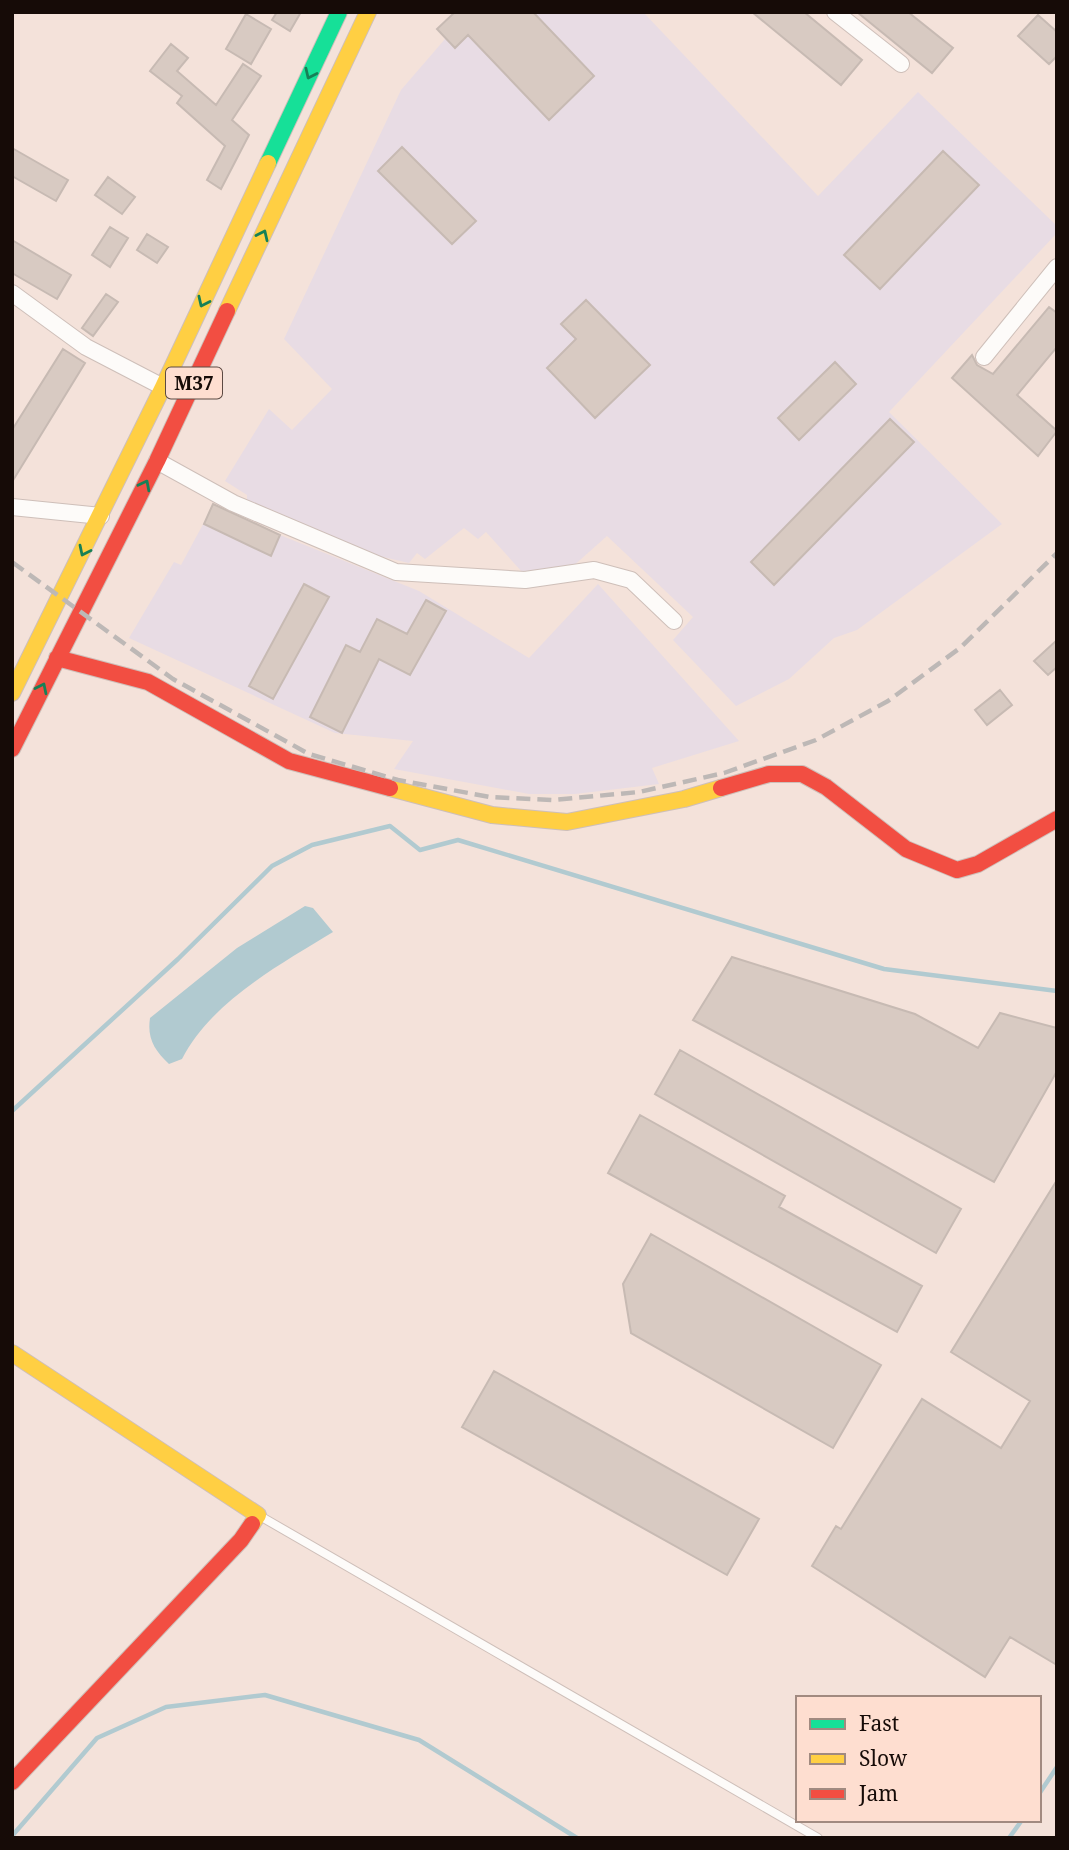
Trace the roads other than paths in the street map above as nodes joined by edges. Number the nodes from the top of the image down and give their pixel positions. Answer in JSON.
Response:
{"nodes":[{"id":1,"x":340,"y":12,"type":"edge"},
{"id":2,"x":368,"y":12,"type":"edge"},
{"id":3,"x":835,"y":12,"type":"edge"},
{"id":4,"x":901,"y":64,"type":"dead end"},
{"id":5,"x":220,"y":265,"type":"junction"},
{"id":6,"x":1057,"y":267,"type":"edge"},
{"id":7,"x":245,"y":274,"type":"junction"},
{"id":8,"x":12,"y":293,"type":"edge"},
{"id":9,"x":984,"y":357,"type":"dead end"},
{"id":10,"x":163,"y":387,"type":"junction"},
{"id":11,"x":157,"y":461,"type":"junction"},
{"id":12,"x":12,"y":507,"type":"edge"},
{"id":13,"x":101,"y":516,"type":"junction"},
{"id":14,"x":674,"y":621,"type":"dead end"},
{"id":15,"x":57,"y":658,"type":"junction"},
{"id":16,"x":12,"y":693,"type":"edge"},
{"id":17,"x":12,"y":749,"type":"edge"},
{"id":18,"x":1057,"y":819,"type":"edge"},
{"id":19,"x":12,"y":1353,"type":"edge"},
{"id":20,"x":258,"y":1515,"type":"junction"},
{"id":21,"x":12,"y":1782,"type":"edge"},
{"id":22,"x":818,"y":1838,"type":"edge"}],
"edges":[{"from":1,"to":5,"type":"main road","number":"M37","one_way":true},
{"from":7,"to":2,"type":"main road","number":"M37","one_way":true},
{"from":3,"to":4,"type":"street"},
{"from":5,"to":7,"type":"main road"},
{"from":5,"to":10,"type":"main road","number":"M37","one_way":true},
{"from":6,"to":9,"type":"street"},
{"from":7,"to":11,"type":"main road","number":"M37"},
{"from":8,"to":10,"type":"street"},
{"from":10,"to":13,"type":"main road","number":"M37"},
{"from":11,"to":14,"type":"street"},
{"from":15,"to":11,"type":"main road","number":"M37","one_way":true},
{"from":12,"to":13,"type":"street"},
{"from":13,"to":16,"type":"main road","number":"M37","one_way":true},
{"from":17,"to":15,"type":"main road","number":"M37","one_way":true},
{"from":15,"to":18,"type":"main road"},
{"from":19,"to":20,"type":"main road"},
{"from":20,"to":21,"type":"main road"},
{"from":20,"to":22,"type":"lane"}]}
